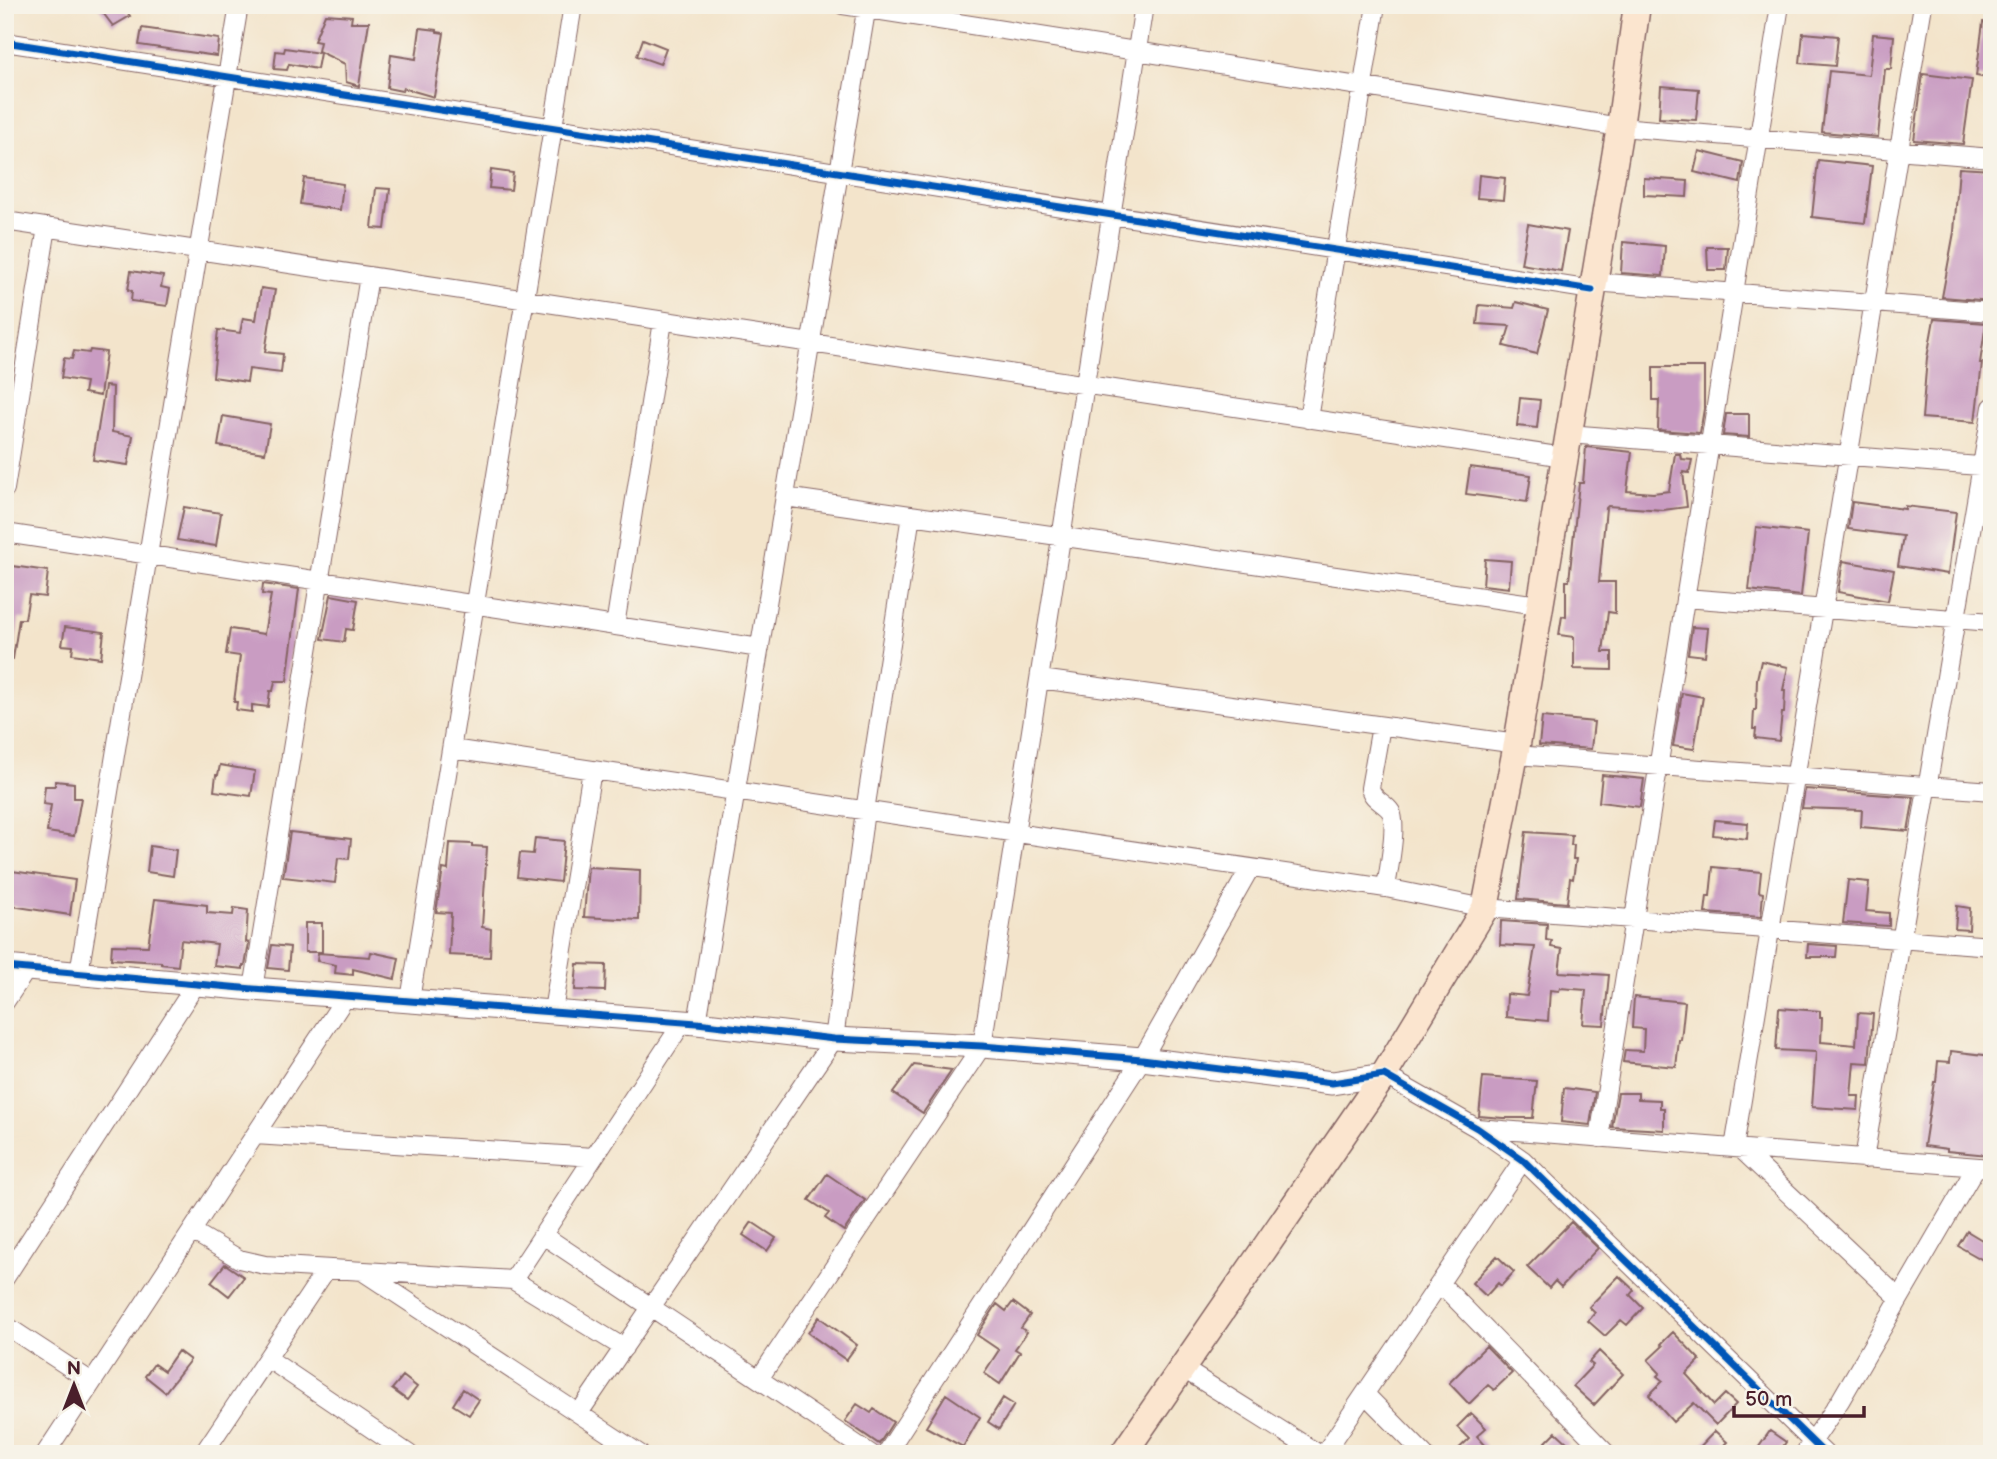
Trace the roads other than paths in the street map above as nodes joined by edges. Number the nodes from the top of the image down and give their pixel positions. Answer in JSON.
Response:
{"nodes":[{"id":1,"x":239,"y":5,"type":"edge"},
{"id":2,"x":573,"y":5,"type":"edge"},
{"id":3,"x":843,"y":5,"type":"edge"},
{"id":4,"x":1144,"y":5,"type":"edge"},
{"id":5,"x":1376,"y":5,"type":"edge"},
{"id":6,"x":1637,"y":5,"type":"edge"},
{"id":7,"x":1780,"y":5,"type":"edge"},
{"id":8,"x":1923,"y":5,"type":"edge"},
{"id":9,"x":867,"y":7,"type":"edge"},
{"id":10,"x":5,"y":42,"type":"edge"},
{"id":11,"x":1138,"y":51,"type":"junction"},
{"id":12,"x":227,"y":77,"type":"junction"},
{"id":13,"x":1363,"y":87,"type":"junction"},
{"id":14,"x":1620,"y":127,"type":"junction"},
{"id":15,"x":553,"y":128,"type":"junction"},
{"id":16,"x":1759,"y":140,"type":"junction"},
{"id":17,"x":1899,"y":151,"type":"junction"},
{"id":18,"x":1992,"y":158,"type":"edge"},
{"id":19,"x":839,"y":173,"type":"junction"},
{"id":20,"x":1112,"y":215,"type":"junction"},
{"id":21,"x":5,"y":220,"type":"edge"},
{"id":22,"x":47,"y":227,"type":"junction"},
{"id":23,"x":199,"y":250,"type":"junction"},
{"id":24,"x":1336,"y":250,"type":"junction"},
{"id":25,"x":369,"y":276,"type":"junction"},
{"id":26,"x":1592,"y":286,"type":"junction"},
{"id":27,"x":1734,"y":294,"type":"junction"},
{"id":28,"x":525,"y":300,"type":"junction"},
{"id":29,"x":1874,"y":303,"type":"junction"},
{"id":30,"x":1992,"y":312,"type":"edge"},
{"id":31,"x":663,"y":321,"type":"junction"},
{"id":32,"x":811,"y":343,"type":"junction"},
{"id":33,"x":1086,"y":385,"type":"junction"},
{"id":34,"x":1992,"y":407,"type":"edge"},
{"id":35,"x":1308,"y":419,"type":"junction"},
{"id":36,"x":1566,"y":446,"type":"junction"},
{"id":37,"x":1710,"y":446,"type":"junction"},
{"id":38,"x":1848,"y":456,"type":"junction"},
{"id":39,"x":1987,"y":467,"type":"edge"},
{"id":40,"x":5,"y":489,"type":"edge"},
{"id":41,"x":785,"y":497,"type":"junction"},
{"id":42,"x":911,"y":515,"type":"junction"},
{"id":43,"x":5,"y":533,"type":"edge"},
{"id":44,"x":1062,"y":536,"type":"junction"},
{"id":45,"x":149,"y":555,"type":"junction"},
{"id":46,"x":320,"y":581,"type":"junction"},
{"id":47,"x":1685,"y":598,"type":"junction"},
{"id":48,"x":1539,"y":604,"type":"junction"},
{"id":49,"x":475,"y":605,"type":"junction"},
{"id":50,"x":1823,"y":609,"type":"junction"},
{"id":51,"x":1956,"y":620,"type":"junction"},
{"id":52,"x":1992,"y":622,"type":"edge"},
{"id":53,"x":615,"y":626,"type":"junction"},
{"id":54,"x":760,"y":648,"type":"junction"},
{"id":55,"x":1040,"y":679,"type":"junction"},
{"id":56,"x":1381,"y":726,"type":"junction"},
{"id":57,"x":452,"y":749,"type":"junction"},
{"id":58,"x":1516,"y":749,"type":"junction"},
{"id":59,"x":1658,"y":766,"type":"junction"},
{"id":60,"x":592,"y":770,"type":"junction"},
{"id":61,"x":1795,"y":776,"type":"junction"},
{"id":62,"x":1927,"y":787,"type":"junction"},
{"id":63,"x":1992,"y":791,"type":"edge"},
{"id":64,"x":736,"y":792,"type":"junction"},
{"id":65,"x":865,"y":811,"type":"junction"},
{"id":66,"x":1016,"y":833,"type":"junction"},
{"id":67,"x":1250,"y":868,"type":"junction"},
{"id":68,"x":1386,"y":888,"type":"junction"},
{"id":69,"x":1485,"y":908,"type":"junction"},
{"id":70,"x":1633,"y":919,"type":"junction"},
{"id":71,"x":1770,"y":929,"type":"junction"},
{"id":72,"x":1902,"y":939,"type":"junction"},
{"id":73,"x":1992,"y":946,"type":"edge"},
{"id":74,"x":16,"y":968,"type":"edge"},
{"id":75,"x":79,"y":973,"type":"junction"},
{"id":76,"x":196,"y":984,"type":"junction"},
{"id":77,"x":253,"y":989,"type":"junction"},
{"id":78,"x":347,"y":995,"type":"junction"},
{"id":79,"x":410,"y":1000,"type":"junction"},
{"id":80,"x":5,"y":1002,"type":"edge"},
{"id":81,"x":553,"y":1011,"type":"junction"},
{"id":82,"x":690,"y":1022,"type":"junction"},
{"id":83,"x":834,"y":1039,"type":"junction"},
{"id":84,"x":982,"y":1046,"type":"junction"},
{"id":85,"x":1142,"y":1059,"type":"junction"},
{"id":86,"x":1384,"y":1075,"type":"junction"},
{"id":87,"x":1477,"y":1128,"type":"junction"},
{"id":88,"x":255,"y":1135,"type":"junction"},
{"id":89,"x":1599,"y":1138,"type":"junction"},
{"id":90,"x":1737,"y":1149,"type":"junction"},
{"id":91,"x":594,"y":1157,"type":"junction"},
{"id":92,"x":1864,"y":1158,"type":"junction"},
{"id":93,"x":1522,"y":1160,"type":"junction"},
{"id":94,"x":1984,"y":1168,"type":"edge"},
{"id":95,"x":192,"y":1231,"type":"junction"},
{"id":96,"x":543,"y":1235,"type":"junction"},
{"id":97,"x":326,"y":1270,"type":"junction"},
{"id":98,"x":363,"y":1272,"type":"junction"},
{"id":99,"x":5,"y":1278,"type":"edge"},
{"id":100,"x":513,"y":1280,"type":"junction"},
{"id":101,"x":1440,"y":1283,"type":"junction"},
{"id":102,"x":1899,"y":1298,"type":"junction"},
{"id":103,"x":652,"y":1307,"type":"junction"},
{"id":104,"x":5,"y":1325,"type":"edge"},
{"id":105,"x":624,"y":1348,"type":"junction"},
{"id":106,"x":267,"y":1358,"type":"junction"},
{"id":107,"x":1182,"y":1368,"type":"junction"},
{"id":108,"x":759,"y":1379,"type":"junction"},
{"id":109,"x":92,"y":1382,"type":"junction"},
{"id":110,"x":1365,"y":1394,"type":"junction"},
{"id":111,"x":579,"y":1413,"type":"junction"},
{"id":112,"x":1814,"y":1450,"type":"edge"},
{"id":113,"x":45,"y":1454,"type":"edge"},
{"id":114,"x":203,"y":1454,"type":"edge"},
{"id":115,"x":409,"y":1454,"type":"edge"},
{"id":116,"x":640,"y":1454,"type":"edge"},
{"id":117,"x":871,"y":1454,"type":"edge"},
{"id":118,"x":886,"y":1454,"type":"edge"},
{"id":119,"x":1123,"y":1454,"type":"edge"},
{"id":120,"x":1319,"y":1454,"type":"edge"},
{"id":121,"x":1324,"y":1454,"type":"edge"},
{"id":122,"x":1424,"y":1454,"type":"edge"},
{"id":123,"x":1607,"y":1454,"type":"edge"}],
"edges":[{"from":1,"to":12,"type":"street"},
{"from":2,"to":15,"type":"street"},
{"from":3,"to":9,"type":"street"},
{"from":4,"to":11,"type":"street"},
{"from":5,"to":13,"type":"street"},
{"from":6,"to":14,"type":"main road"},
{"from":7,"to":16,"type":"street"},
{"from":8,"to":17,"type":"street"},
{"from":9,"to":11,"type":"street"},
{"from":9,"to":19,"type":"street"},
{"from":10,"to":12,"type":"street"},
{"from":11,"to":13,"type":"street"},
{"from":11,"to":20,"type":"street"},
{"from":12,"to":15,"type":"street"},
{"from":12,"to":23,"type":"street"},
{"from":13,"to":14,"type":"street"},
{"from":13,"to":24,"type":"street"},
{"from":14,"to":16,"type":"street"},
{"from":14,"to":26,"type":"main road"},
{"from":15,"to":19,"type":"street"},
{"from":15,"to":28,"type":"street"},
{"from":16,"to":17,"type":"street"},
{"from":16,"to":27,"type":"street"},
{"from":17,"to":18,"type":"street"},
{"from":17,"to":29,"type":"street"},
{"from":19,"to":20,"type":"street"},
{"from":19,"to":32,"type":"street"},
{"from":20,"to":24,"type":"street"},
{"from":20,"to":33,"type":"street"},
{"from":21,"to":22,"type":"street"},
{"from":22,"to":23,"type":"street"},
{"from":22,"to":40,"type":"street"},
{"from":23,"to":25,"type":"street"},
{"from":23,"to":45,"type":"street"},
{"from":24,"to":26,"type":"street"},
{"from":24,"to":35,"type":"street"},
{"from":25,"to":28,"type":"street"},
{"from":25,"to":46,"type":"street"},
{"from":26,"to":27,"type":"street"},
{"from":26,"to":36,"type":"main road"},
{"from":27,"to":29,"type":"street"},
{"from":27,"to":37,"type":"street"},
{"from":28,"to":31,"type":"street"},
{"from":28,"to":49,"type":"street"},
{"from":29,"to":30,"type":"street"},
{"from":29,"to":38,"type":"street"},
{"from":31,"to":32,"type":"street"},
{"from":31,"to":53,"type":"street"},
{"from":32,"to":33,"type":"street"},
{"from":32,"to":41,"type":"street"},
{"from":33,"to":35,"type":"street"},
{"from":33,"to":44,"type":"street"},
{"from":34,"to":39,"type":"street"},
{"from":35,"to":36,"type":"street"},
{"from":36,"to":37,"type":"street"},
{"from":36,"to":48,"type":"main road"},
{"from":37,"to":38,"type":"street"},
{"from":37,"to":47,"type":"street"},
{"from":38,"to":39,"type":"street"},
{"from":38,"to":50,"type":"street"},
{"from":39,"to":51,"type":"street"},
{"from":41,"to":42,"type":"street"},
{"from":41,"to":54,"type":"street"},
{"from":42,"to":44,"type":"street"},
{"from":42,"to":65,"type":"street"},
{"from":43,"to":45,"type":"street"},
{"from":44,"to":48,"type":"street"},
{"from":44,"to":55,"type":"street"},
{"from":45,"to":46,"type":"street"},
{"from":45,"to":75,"type":"street"},
{"from":46,"to":49,"type":"street"},
{"from":46,"to":77,"type":"street"},
{"from":47,"to":50,"type":"street"},
{"from":47,"to":59,"type":"street"},
{"from":48,"to":58,"type":"main road"},
{"from":49,"to":53,"type":"street"},
{"from":49,"to":57,"type":"street"},
{"from":50,"to":51,"type":"street"},
{"from":50,"to":61,"type":"street"},
{"from":51,"to":52,"type":"street"},
{"from":51,"to":62,"type":"street"},
{"from":53,"to":54,"type":"street"},
{"from":54,"to":64,"type":"street"},
{"from":55,"to":56,"type":"street"},
{"from":55,"to":66,"type":"street"},
{"from":56,"to":58,"type":"street"},
{"from":56,"to":68,"type":"street"},
{"from":57,"to":60,"type":"street"},
{"from":57,"to":79,"type":"street"},
{"from":58,"to":59,"type":"street"},
{"from":58,"to":69,"type":"main road"},
{"from":59,"to":61,"type":"street"},
{"from":59,"to":70,"type":"street"},
{"from":60,"to":64,"type":"street"},
{"from":60,"to":81,"type":"street"},
{"from":61,"to":62,"type":"street"},
{"from":61,"to":71,"type":"street"},
{"from":62,"to":63,"type":"street"},
{"from":62,"to":72,"type":"street"},
{"from":64,"to":65,"type":"street"},
{"from":64,"to":82,"type":"street"},
{"from":65,"to":66,"type":"street"},
{"from":65,"to":83,"type":"street"},
{"from":66,"to":67,"type":"street"},
{"from":66,"to":84,"type":"street"},
{"from":67,"to":68,"type":"street"},
{"from":67,"to":85,"type":"street"},
{"from":68,"to":69,"type":"street"},
{"from":69,"to":70,"type":"street"},
{"from":69,"to":86,"type":"main road"},
{"from":70,"to":71,"type":"street"},
{"from":70,"to":89,"type":"street"},
{"from":71,"to":72,"type":"street"},
{"from":71,"to":90,"type":"street"},
{"from":72,"to":73,"type":"street"},
{"from":72,"to":92,"type":"street"},
{"from":74,"to":75,"type":"street"},
{"from":74,"to":80,"type":"street"},
{"from":75,"to":76,"type":"street"},
{"from":76,"to":77,"type":"street"},
{"from":76,"to":99,"type":"street"},
{"from":77,"to":78,"type":"street"},
{"from":78,"to":79,"type":"street"},
{"from":78,"to":88,"type":"street"},
{"from":79,"to":81,"type":"street"},
{"from":81,"to":82,"type":"street"},
{"from":82,"to":83,"type":"street"},
{"from":82,"to":91,"type":"street"},
{"from":83,"to":84,"type":"street"},
{"from":83,"to":103,"type":"street"},
{"from":84,"to":85,"type":"street"},
{"from":84,"to":108,"type":"street"},
{"from":85,"to":86,"type":"street"},
{"from":85,"to":118,"type":"street"},
{"from":86,"to":87,"type":"street"},
{"from":86,"to":107,"type":"main road"},
{"from":87,"to":89,"type":"street"},
{"from":87,"to":93,"type":"street"},
{"from":88,"to":91,"type":"street"},
{"from":88,"to":95,"type":"street"},
{"from":89,"to":90,"type":"street"},
{"from":90,"to":92,"type":"street"},
{"from":90,"to":102,"type":"street"},
{"from":91,"to":96,"type":"street"},
{"from":92,"to":94,"type":"street"},
{"from":93,"to":101,"type":"street"},
{"from":93,"to":112,"type":"street"},
{"from":94,"to":102,"type":"street"},
{"from":95,"to":97,"type":"street"},
{"from":95,"to":109,"type":"street"},
{"from":96,"to":100,"type":"street"},
{"from":96,"to":103,"type":"street"},
{"from":97,"to":98,"type":"street"},
{"from":97,"to":106,"type":"street"},
{"from":98,"to":100,"type":"street"},
{"from":98,"to":111,"type":"street"},
{"from":100,"to":105,"type":"street"},
{"from":101,"to":110,"type":"street"},
{"from":101,"to":123,"type":"street"},
{"from":102,"to":112,"type":"street"},
{"from":103,"to":105,"type":"street"},
{"from":103,"to":108,"type":"street"},
{"from":104,"to":109,"type":"street"},
{"from":105,"to":111,"type":"street"},
{"from":106,"to":114,"type":"street"},
{"from":106,"to":115,"type":"street"},
{"from":107,"to":119,"type":"main road"},
{"from":107,"to":120,"type":"street"},
{"from":108,"to":117,"type":"street"},
{"from":109,"to":113,"type":"street"},
{"from":110,"to":121,"type":"street"},
{"from":110,"to":122,"type":"street"},
{"from":111,"to":116,"type":"street"}]}
